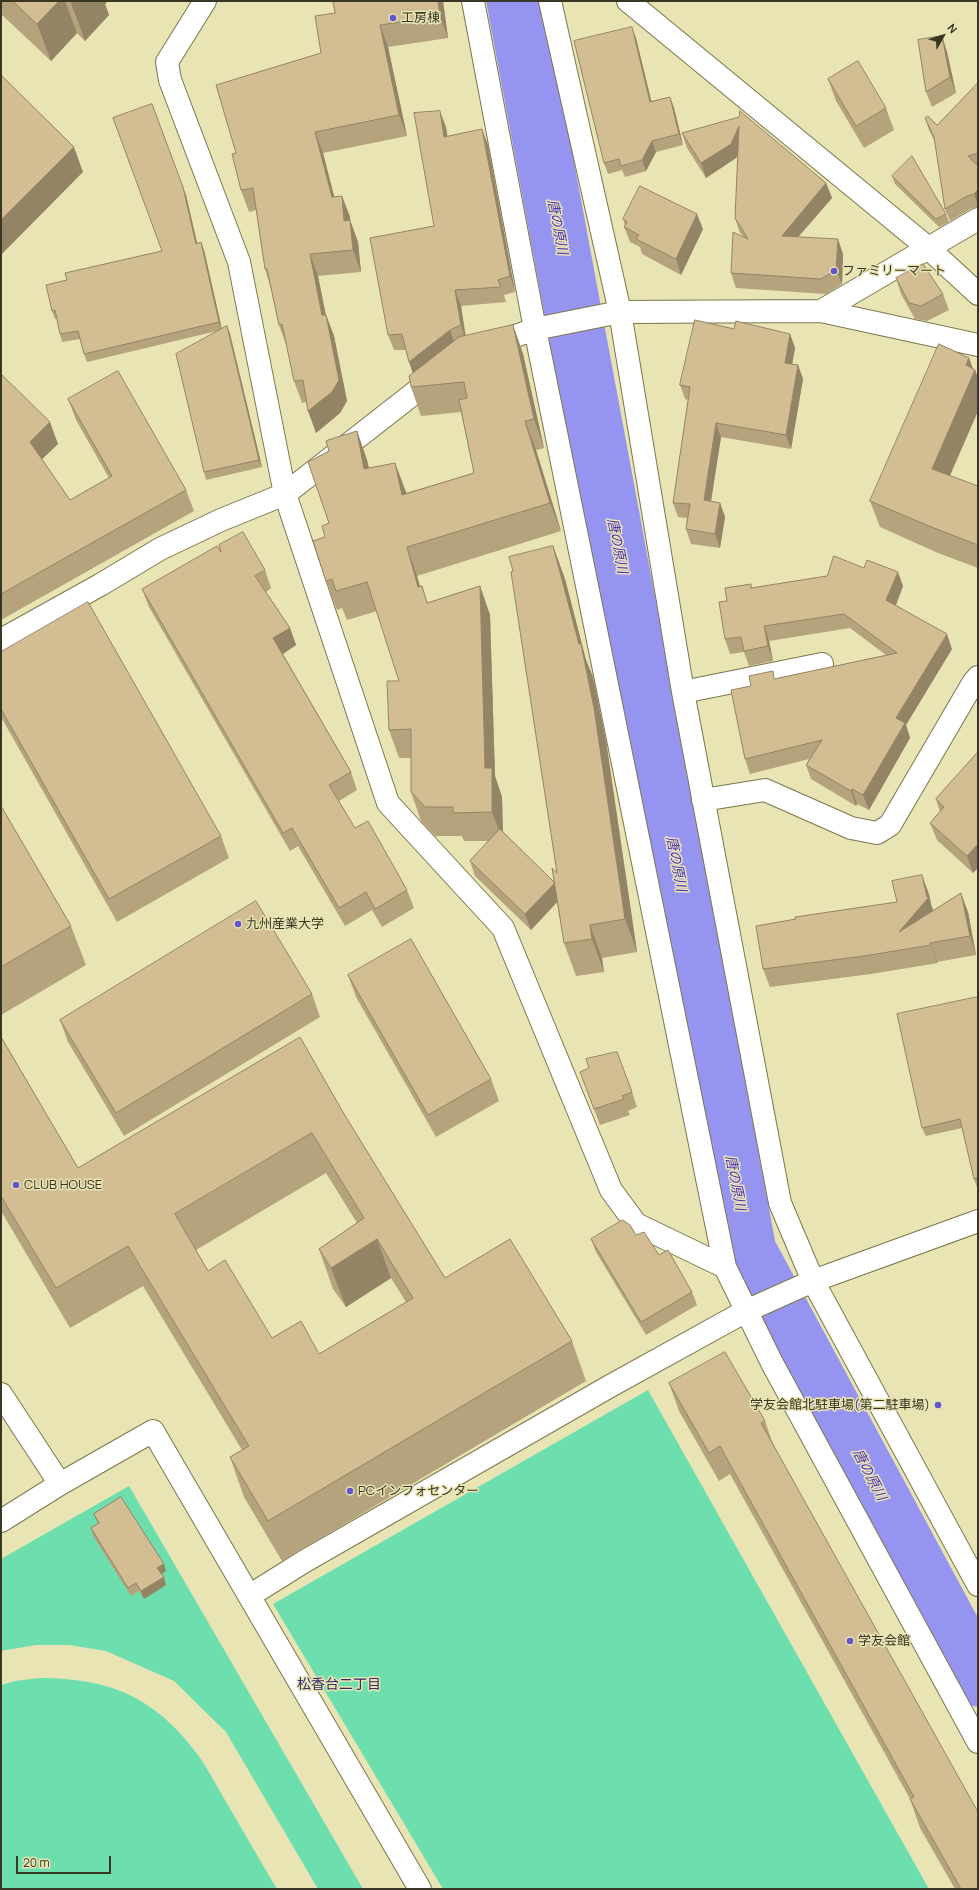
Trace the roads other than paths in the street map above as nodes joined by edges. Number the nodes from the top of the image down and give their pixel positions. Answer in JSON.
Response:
{"nodes":[{"id":1,"x":206,"y":1,"type":"edge"},
{"id":2,"x":472,"y":1,"type":"edge"},
{"id":3,"x":550,"y":1,"type":"edge"},
{"id":4,"x":628,"y":1,"type":"edge"},
{"id":5,"x":978,"y":219,"type":"edge"},
{"id":6,"x":927,"y":247,"type":"junction"},
{"id":7,"x":978,"y":294,"type":"edge"},
{"id":8,"x":821,"y":311,"type":"junction"},
{"id":9,"x":612,"y":313,"type":"junction"},
{"id":10,"x":535,"y":328,"type":"junction"},
{"id":11,"x":978,"y":346,"type":"edge"},
{"id":12,"x":470,"y":353,"type":"edge"},
{"id":13,"x":450,"y":365,"type":"edge"},
{"id":14,"x":285,"y":494,"type":"junction"},
{"id":15,"x":1,"y":640,"type":"edge"},
{"id":16,"x":822,"y":664,"type":"dead end"},
{"id":17,"x":978,"y":677,"type":"edge"},
{"id":18,"x":683,"y":692,"type":"junction"},
{"id":19,"x":703,"y":800,"type":"junction"},
{"id":20,"x":978,"y":1221,"type":"edge"},
{"id":21,"x":725,"y":1267,"type":"junction"},
{"id":22,"x":814,"y":1281,"type":"junction"},
{"id":23,"x":746,"y":1312,"type":"junction"},
{"id":24,"x":1,"y":1394,"type":"edge"},
{"id":25,"x":60,"y":1484,"type":"junction"},
{"id":26,"x":1,"y":1521,"type":"edge"},
{"id":27,"x":978,"y":1585,"type":"edge"},
{"id":28,"x":249,"y":1596,"type":"junction"},
{"id":29,"x":978,"y":1742,"type":"edge"},
{"id":30,"x":420,"y":1889,"type":"edge"}],
"edges":[{"from":1,"to":14,"type":"street"},
{"from":2,"to":10,"type":"street"},
{"from":3,"to":9,"type":"street"},
{"from":4,"to":6,"type":"street"},
{"from":5,"to":6,"type":"street"},
{"from":6,"to":7,"type":"street"},
{"from":6,"to":8,"type":"street"},
{"from":8,"to":9,"type":"street"},
{"from":8,"to":11,"type":"street"},
{"from":9,"to":10,"type":"street"},
{"from":9,"to":18,"type":"street"},
{"from":10,"to":12,"type":"street"},
{"from":10,"to":21,"type":"street"},
{"from":13,"to":14,"type":"street"},
{"from":14,"to":15,"type":"street"},
{"from":14,"to":21,"type":"street"},
{"from":16,"to":18,"type":"street"},
{"from":17,"to":19,"type":"street"},
{"from":18,"to":19,"type":"street"},
{"from":19,"to":22,"type":"street"},
{"from":20,"to":22,"type":"street"},
{"from":21,"to":23,"type":"street"},
{"from":22,"to":23,"type":"street"},
{"from":22,"to":27,"type":"street"},
{"from":23,"to":28,"type":"street"},
{"from":23,"to":29,"type":"street"},
{"from":24,"to":25,"type":"street"},
{"from":25,"to":26,"type":"street"},
{"from":25,"to":28,"type":"street"},
{"from":28,"to":30,"type":"street"}]}
